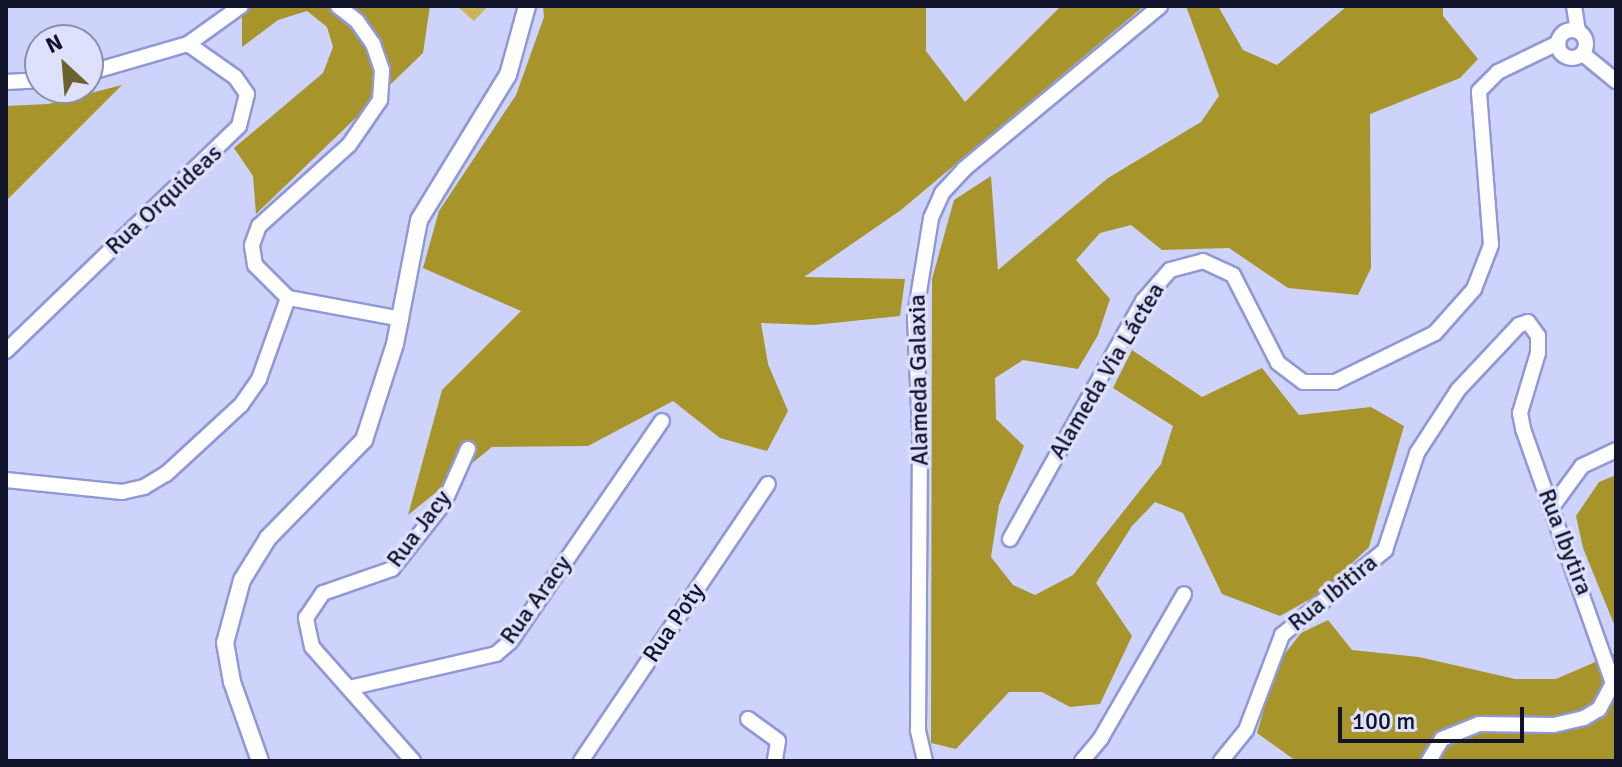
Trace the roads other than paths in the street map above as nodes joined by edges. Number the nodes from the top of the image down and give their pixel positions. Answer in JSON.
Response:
{"nodes":[{"id":1,"x":241,"y":6,"type":"edge"},
{"id":2,"x":338,"y":6,"type":"edge"},
{"id":3,"x":527,"y":6,"type":"edge"},
{"id":4,"x":1160,"y":6,"type":"edge"},
{"id":5,"x":1574,"y":6,"type":"edge"},
{"id":6,"x":1578,"y":31,"type":"junction"},
{"id":7,"x":1558,"y":43,"type":"junction"},
{"id":8,"x":188,"y":44,"type":"junction"},
{"id":9,"x":1583,"y":54,"type":"junction"},
{"id":10,"x":104,"y":68,"type":"edge"},
{"id":11,"x":1616,"y":81,"type":"edge"},
{"id":12,"x":288,"y":298,"type":"junction"},
{"id":13,"x":401,"y":319,"type":"junction"},
{"id":14,"x":1535,"y":326,"type":"joint"},
{"id":15,"x":6,"y":351,"type":"edge"},
{"id":16,"x":662,"y":421,"type":"dead end"},
{"id":17,"x":468,"y":449,"type":"dead end"},
{"id":18,"x":1616,"y":450,"type":"edge"},
{"id":19,"x":6,"y":480,"type":"edge"},
{"id":20,"x":768,"y":484,"type":"dead end"},
{"id":21,"x":1552,"y":507,"type":"junction"},
{"id":22,"x":1010,"y":539,"type":"dead end"},
{"id":23,"x":1184,"y":594,"type":"dead end"},
{"id":24,"x":349,"y":688,"type":"junction"},
{"id":25,"x":748,"y":719,"type":"dead end"},
{"id":26,"x":260,"y":761,"type":"edge"},
{"id":27,"x":413,"y":761,"type":"edge"},
{"id":28,"x":581,"y":761,"type":"edge"},
{"id":29,"x":775,"y":761,"type":"edge"},
{"id":30,"x":925,"y":761,"type":"edge"},
{"id":31,"x":1082,"y":761,"type":"edge"},
{"id":32,"x":1221,"y":761,"type":"edge"},
{"id":33,"x":1429,"y":761,"type":"edge"}],
"edges":[{"from":1,"to":8,"type":"street"},
{"from":2,"to":12,"type":"street"},
{"from":3,"to":13,"type":"street"},
{"from":4,"to":30,"type":"street","name":"Alameda Galaxia"},
{"from":5,"to":6,"type":"street"},
{"from":6,"to":7,"type":"street"},
{"from":6,"to":9,"type":"street"},
{"from":7,"to":9,"type":"street"},
{"from":7,"to":22,"type":"street","name":"Alameda Via Láctea"},
{"from":8,"to":10,"type":"street"},
{"from":8,"to":15,"type":"street","name":"Rua Orquideas"},
{"from":9,"to":11,"type":"street"},
{"from":12,"to":13,"type":"street"},
{"from":12,"to":19,"type":"street"},
{"from":13,"to":26,"type":"street"},
{"from":14,"to":21,"type":"street","name":"Rua Ibytira"},
{"from":14,"to":32,"type":"street","name":"Rua Ibitira"},
{"from":16,"to":24,"type":"street","name":"Rua Aracy"},
{"from":17,"to":24,"type":"street","name":"Rua Jacy"},
{"from":18,"to":21,"type":"street"},
{"from":20,"to":28,"type":"street","name":"Rua Poty"},
{"from":21,"to":33,"type":"street","name":"Rua Ibytira"},
{"from":23,"to":31,"type":"street"},
{"from":24,"to":27,"type":"street","name":"Rua Jacy"},
{"from":25,"to":29,"type":"street"}]}
